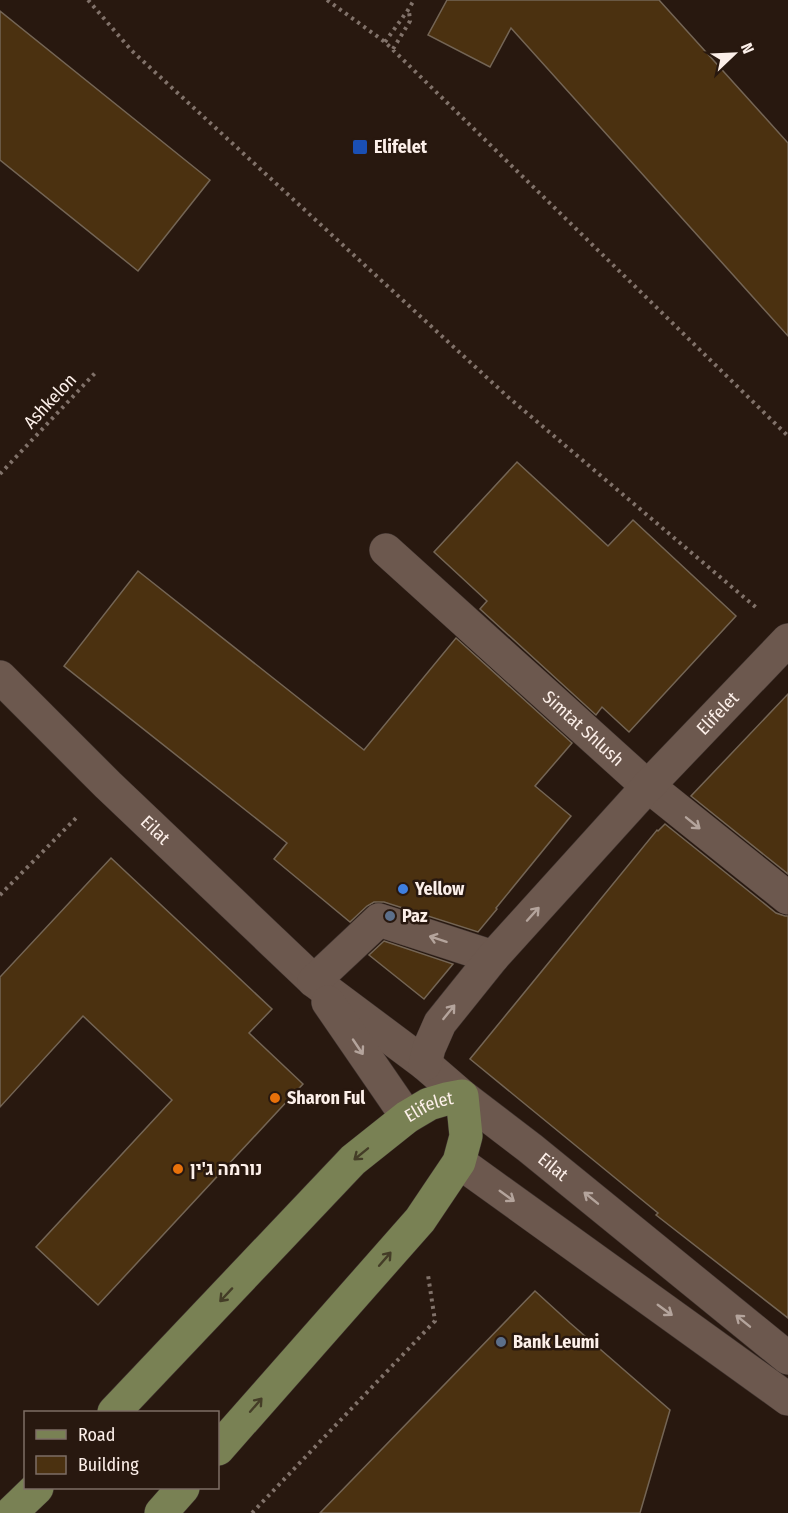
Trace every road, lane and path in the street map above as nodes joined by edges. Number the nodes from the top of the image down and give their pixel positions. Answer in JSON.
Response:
{"nodes":[{"id":1,"x":88,"y":0,"type":"edge"},
{"id":2,"x":327,"y":0,"type":"edge"},
{"id":3,"x":414,"y":0,"type":"edge"},
{"id":4,"x":408,"y":10,"type":"junction"},
{"id":5,"x":385,"y":42,"type":"junction"},
{"id":6,"x":393,"y":49,"type":"junction"},
{"id":7,"x":96,"y":372,"type":"dead end"},
{"id":8,"x":788,"y":436,"type":"edge"},
{"id":9,"x":0,"y":474,"type":"edge"},
{"id":10,"x":386,"y":550,"type":"dead end"},
{"id":11,"x":754,"y":606,"type":"dead end"},
{"id":12,"x":788,"y":640,"type":"edge"},
{"id":13,"x":0,"y":677,"type":"edge"},
{"id":14,"x":108,"y":785,"type":"junction"},
{"id":15,"x":648,"y":786,"type":"junction"},
{"id":16,"x":0,"y":895,"type":"edge"},
{"id":17,"x":788,"y":898,"type":"edge"},
{"id":18,"x":493,"y":957,"type":"junction"},
{"id":19,"x":314,"y":981,"type":"junction"},
{"id":20,"x":425,"y":1064,"type":"junction"},
{"id":21,"x":462,"y":1096,"type":"junction"},
{"id":22,"x":406,"y":1117,"type":"junction"},
{"id":23,"x":459,"y":1162,"type":"junction"},
{"id":24,"x":435,"y":1321,"type":"dead end"},
{"id":25,"x":788,"y":1358,"type":"edge"},
{"id":26,"x":788,"y":1400,"type":"edge"},
{"id":27,"x":116,"y":1411,"type":"edge"},
{"id":28,"x":219,"y":1448,"type":"edge"},
{"id":29,"x":36,"y":1489,"type":"edge"},
{"id":30,"x":182,"y":1489,"type":"edge"},
{"id":31,"x":11,"y":1513,"type":"edge"},
{"id":32,"x":161,"y":1513,"type":"edge"},
{"id":33,"x":252,"y":1513,"type":"edge"}],
"edges":[{"from":1,"to":11,"type":"path"},
{"from":2,"to":5,"type":"path"},
{"from":3,"to":4,"type":"path"},
{"from":4,"to":5,"type":"path"},
{"from":4,"to":6,"type":"path"},
{"from":5,"to":6,"type":"path"},
{"from":6,"to":8,"type":"path"},
{"from":7,"to":9,"type":"path","name":"Ashkelon"},
{"from":10,"to":15,"type":"street","name":"Simtat Shlush"},
{"from":12,"to":15,"type":"street","name":"Elifelet"},
{"from":13,"to":14,"type":"street","name":"Eilat"},
{"from":14,"to":16,"type":"path"},
{"from":14,"to":19,"type":"street","name":"Eilat"},
{"from":15,"to":17,"type":"street","name":"Simtat Shlush","one_way":true},
{"from":18,"to":15,"type":"street","name":"Elifelet","one_way":true},
{"from":18,"to":19,"type":"street","one_way":true},
{"from":20,"to":18,"type":"street","name":"Elifelet","one_way":true},
{"from":19,"to":20,"type":"street","name":"Eilat"},
{"from":19,"to":22,"type":"street","name":"Eilat","one_way":true},
{"from":20,"to":21,"type":"street","name":"Eilat"},
{"from":21,"to":22,"type":"main road","name":"Elifelet"},
{"from":21,"to":23,"type":"main road","name":"Elifelet"},
{"from":25,"to":21,"type":"street","name":"Eilat","one_way":true},
{"from":22,"to":27,"type":"main road","name":"Elifelet","one_way":true},
{"from":23,"to":26,"type":"street","one_way":true},
{"from":28,"to":23,"type":"main road","name":"Elifelet","one_way":true},
{"from":24,"to":33,"type":"path"},
{"from":29,"to":31,"type":"main road"},
{"from":30,"to":32,"type":"main road"}]}
